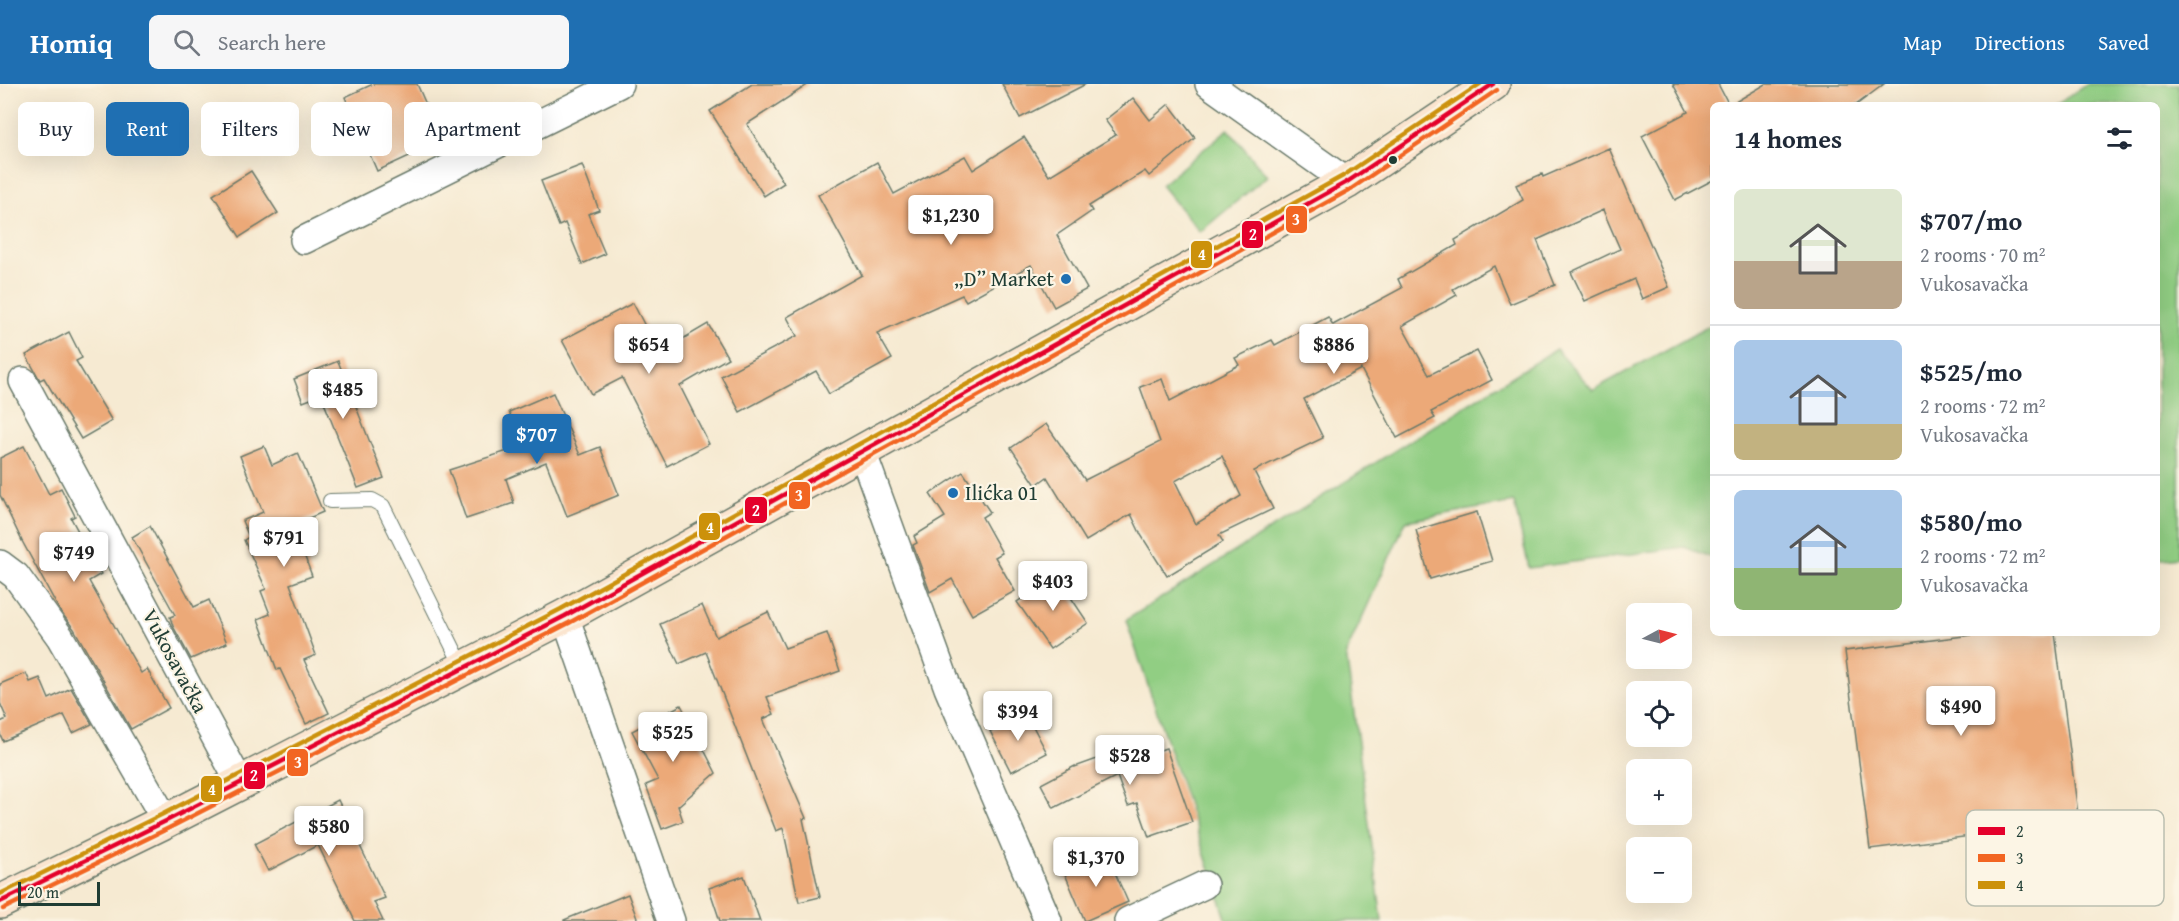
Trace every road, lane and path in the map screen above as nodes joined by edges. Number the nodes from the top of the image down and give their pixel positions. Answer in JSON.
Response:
{"nodes":[{"id":1,"x":620,"y":84,"type":"edge"},
{"id":2,"x":1209,"y":84,"type":"edge"},
{"id":3,"x":1493,"y":84,"type":"edge"},
{"id":4,"x":1347,"y":182,"type":"junction"},
{"id":5,"x":304,"y":240,"type":"dead end"},
{"id":6,"x":23,"y":381,"type":"dead end"},
{"id":7,"x":862,"y":451,"type":"junction"},
{"id":8,"x":330,"y":501,"type":"dead end"},
{"id":9,"x":0,"y":564,"type":"edge"},
{"id":10,"x":565,"y":616,"type":"junction"},
{"id":11,"x":463,"y":668,"type":"junction"},
{"id":12,"x":240,"y":783,"type":"junction"},
{"id":13,"x":166,"y":821,"type":"junction"},
{"id":14,"x":1204,"y":885,"type":"dead end"},
{"id":15,"x":0,"y":902,"type":"edge"},
{"id":16,"x":671,"y":921,"type":"edge"},
{"id":17,"x":1048,"y":921,"type":"edge"},
{"id":18,"x":1128,"y":921,"type":"edge"}],
"edges":[{"from":1,"to":5,"type":"street"},
{"from":2,"to":4,"type":"street"},
{"from":3,"to":4,"type":"main road"},
{"from":4,"to":7,"type":"main road"},
{"from":6,"to":12,"type":"street","name":"Vukosavačka"},
{"from":7,"to":10,"type":"main road"},
{"from":7,"to":17,"type":"street"},
{"from":8,"to":11,"type":"lane"},
{"from":9,"to":13,"type":"street"},
{"from":10,"to":11,"type":"main road"},
{"from":10,"to":16,"type":"street"},
{"from":11,"to":12,"type":"main road"},
{"from":12,"to":13,"type":"main road"},
{"from":13,"to":15,"type":"main road"},
{"from":14,"to":18,"type":"street"}]}
